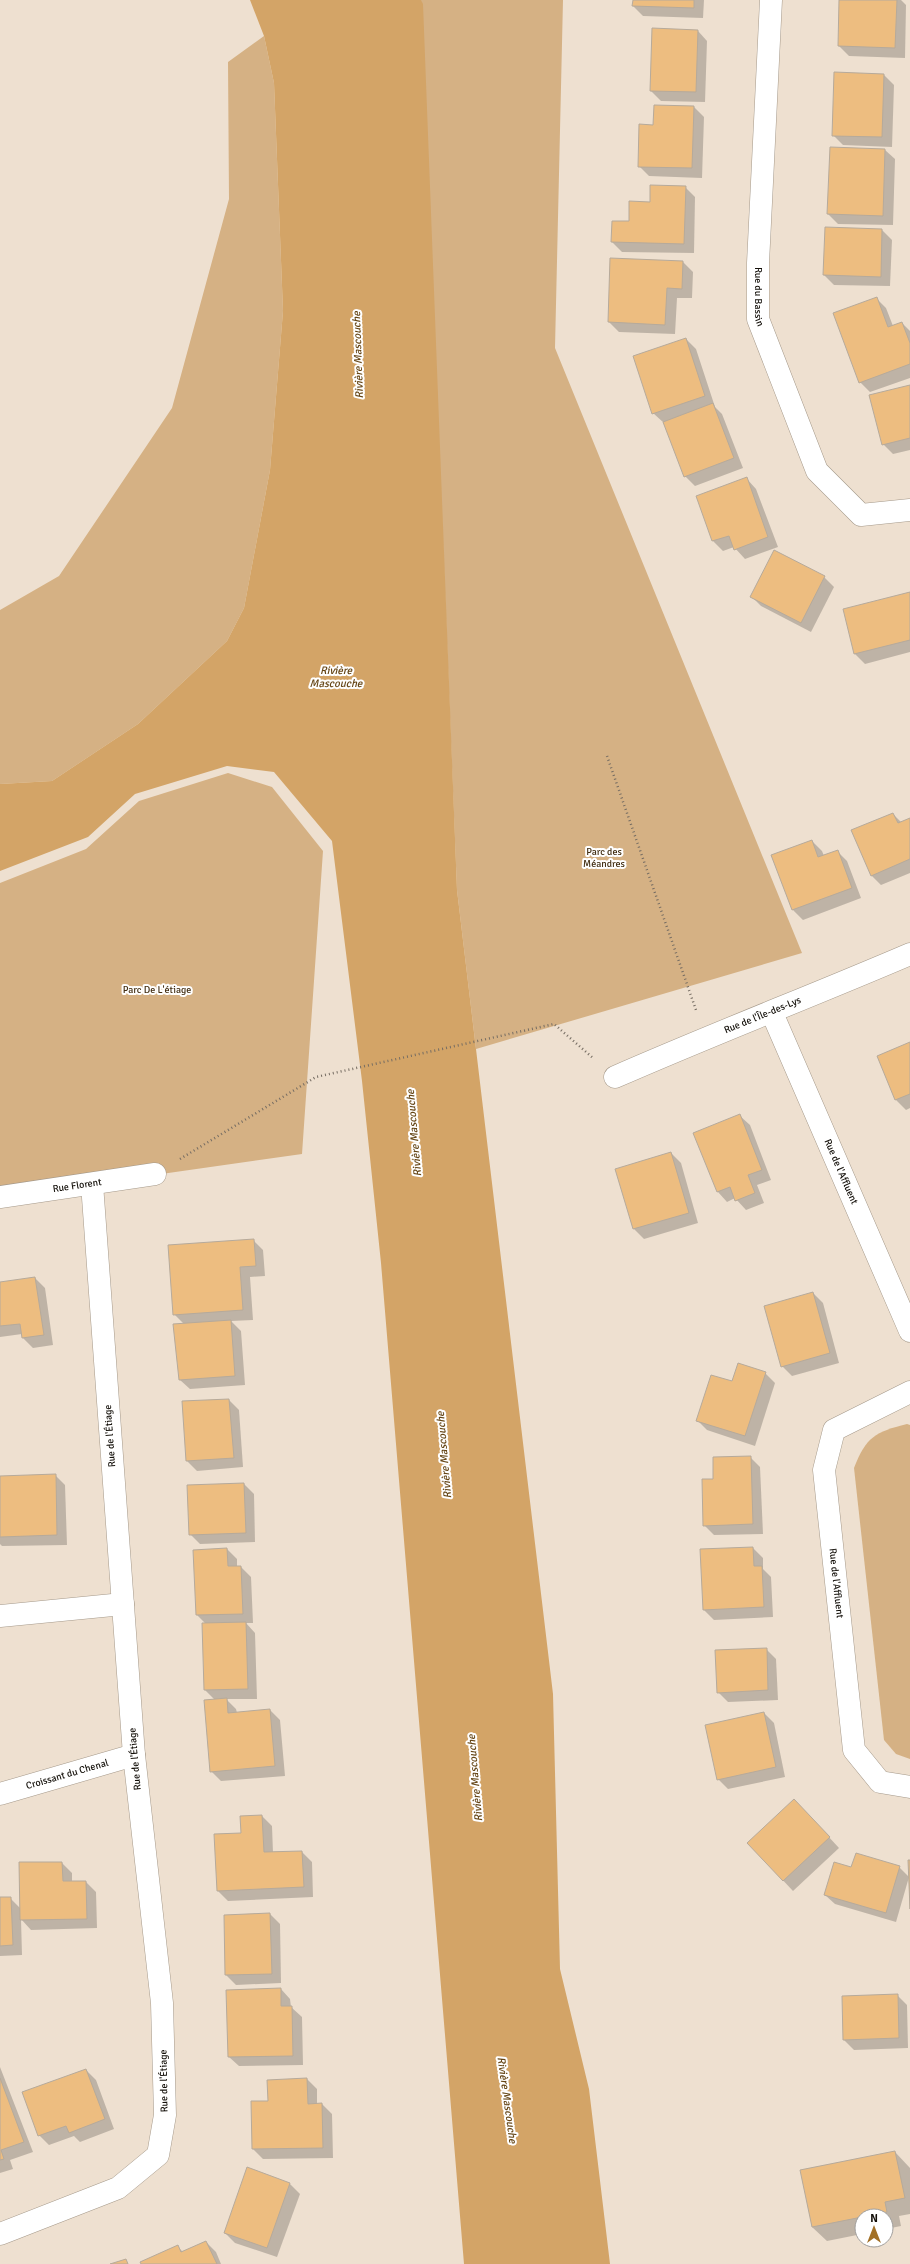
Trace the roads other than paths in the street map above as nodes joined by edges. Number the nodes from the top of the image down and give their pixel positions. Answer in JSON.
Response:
{"nodes":[{"id":1,"x":771,"y":0,"type":"edge"},
{"id":2,"x":910,"y":510,"type":"edge"},
{"id":3,"x":910,"y":954,"type":"edge"},
{"id":4,"x":772,"y":1013,"type":"junction"},
{"id":5,"x":615,"y":1077,"type":"road end"},
{"id":6,"x":155,"y":1174,"type":"road end"},
{"id":7,"x":92,"y":1184,"type":"junction"},
{"id":8,"x":0,"y":1197,"type":"edge"},
{"id":9,"x":910,"y":1331,"type":"edge"},
{"id":10,"x":910,"y":1392,"type":"edge"},
{"id":11,"x":122,"y":1604,"type":"junction"},
{"id":12,"x":0,"y":1616,"type":"edge"},
{"id":13,"x":134,"y":1755,"type":"junction"},
{"id":14,"x":910,"y":1786,"type":"edge"},
{"id":15,"x":0,"y":1794,"type":"edge"},
{"id":16,"x":0,"y":2234,"type":"edge"}],
"edges":[{"from":1,"to":2,"type":"street","name":"Rue du Bassin"},
{"from":3,"to":4,"type":"street","name":"Rue de l'Île-des-Lys"},
{"from":4,"to":5,"type":"street","name":"Rue de l'Île-des-Lys"},
{"from":4,"to":9,"type":"street","name":"Rue de l'Affluent"},
{"from":6,"to":7,"type":"street","name":"Rue Florent"},
{"from":7,"to":8,"type":"street","name":"Rue Florent"},
{"from":7,"to":11,"type":"street","name":"Rue de l'Étiage"},
{"from":10,"to":14,"type":"street","name":"Rue de l'Affluent"},
{"from":11,"to":12,"type":"street"},
{"from":11,"to":13,"type":"street","name":"Rue de l'Étiage"},
{"from":13,"to":15,"type":"street","name":"Croissant du Chenal"},
{"from":13,"to":16,"type":"street","name":"Rue de l'Étiage"}]}
